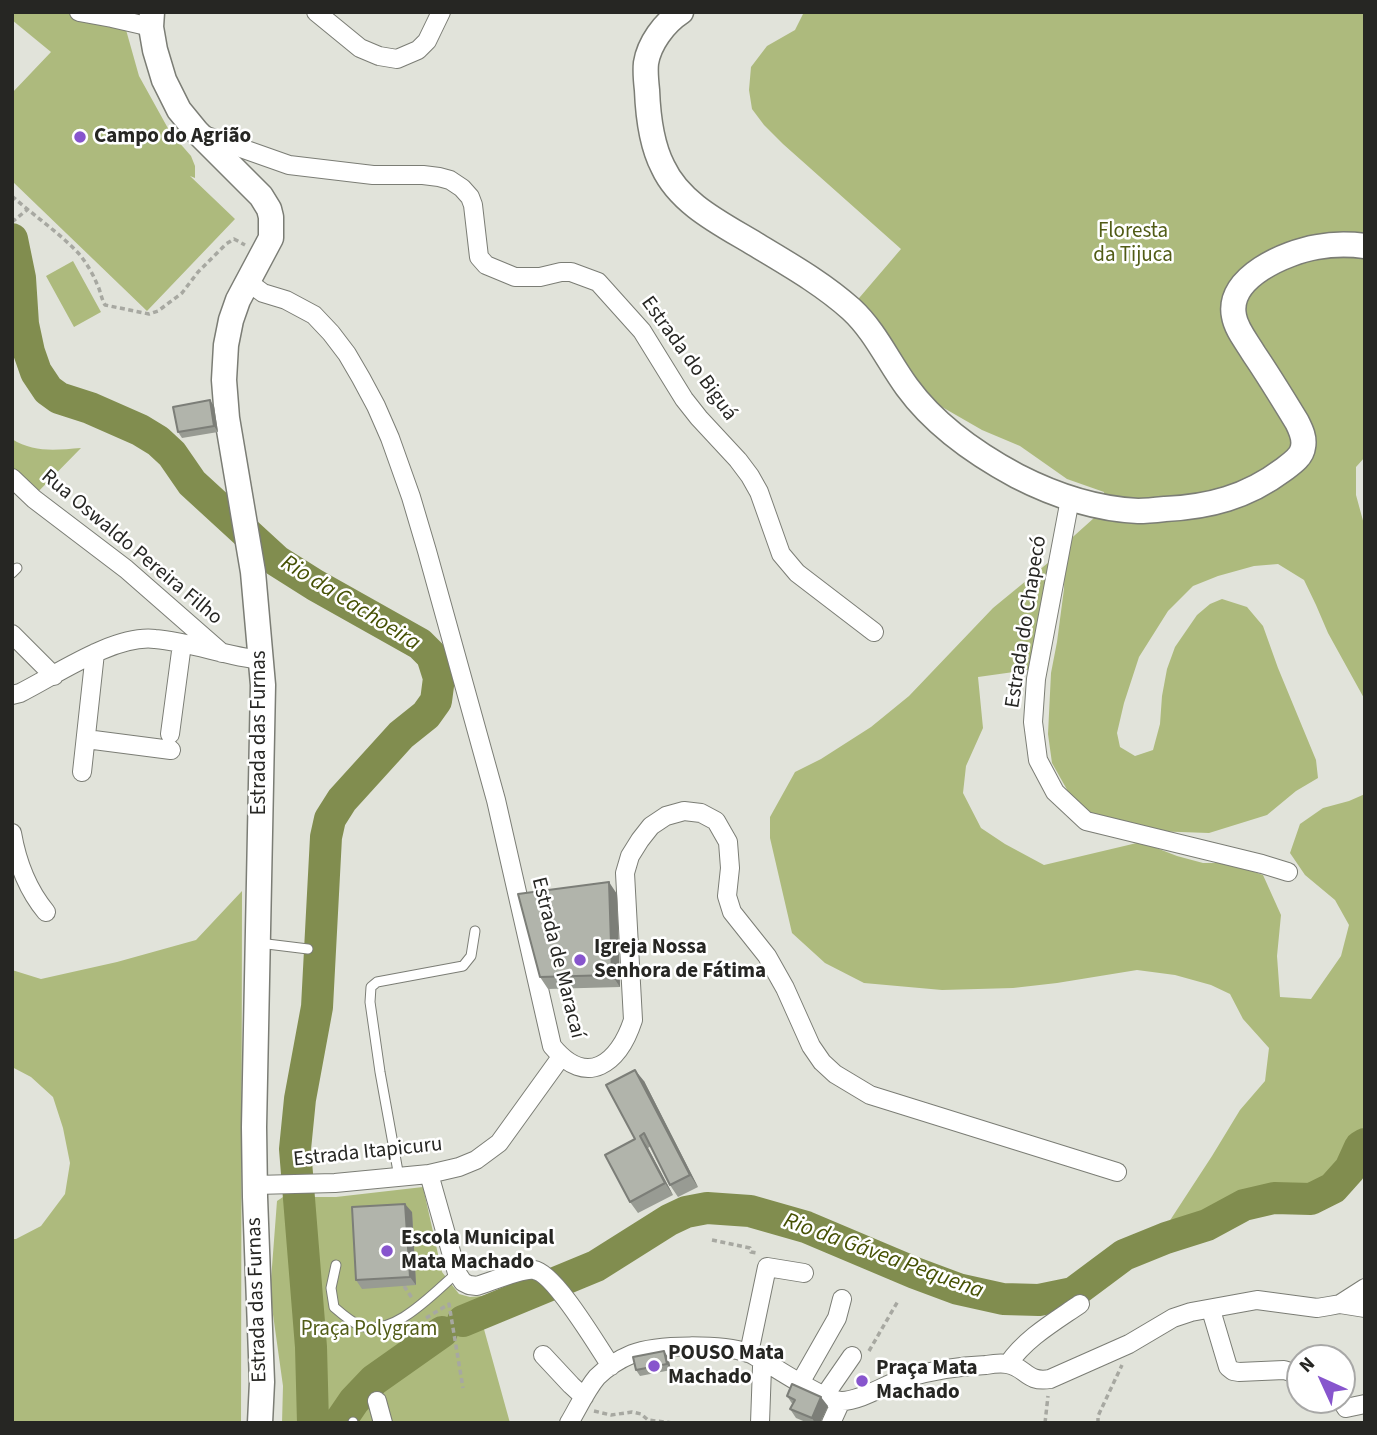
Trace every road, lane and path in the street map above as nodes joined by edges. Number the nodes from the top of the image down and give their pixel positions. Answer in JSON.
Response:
{"nodes":[{"id":1,"x":79,"y":12,"type":"edge"},
{"id":2,"x":316,"y":12,"type":"edge"},
{"id":3,"x":681,"y":12,"type":"edge"},
{"id":4,"x":113,"y":15,"type":"edge"},
{"id":5,"x":438,"y":19,"type":"edge"},
{"id":6,"x":151,"y":20,"type":"edge"},
{"id":7,"x":197,"y":132,"type":"junction"},
{"id":8,"x":12,"y":196,"type":"edge"},
{"id":9,"x":28,"y":209,"type":"junction"},
{"id":10,"x":12,"y":222,"type":"edge"},
{"id":11,"x":1365,"y":246,"type":"edge"},
{"id":12,"x":258,"y":259,"type":"junction"},
{"id":13,"x":248,"y":282,"type":"junction"},
{"id":14,"x":12,"y":478,"type":"edge"},
{"id":15,"x":1070,"y":499,"type":"junction"},
{"id":16,"x":874,"y":632,"type":"dead end"},
{"id":17,"x":12,"y":634,"type":"edge"},
{"id":18,"x":182,"y":644,"type":"junction"},
{"id":19,"x":95,"y":653,"type":"junction"},
{"id":20,"x":222,"y":653,"type":"junction"},
{"id":21,"x":261,"y":660,"type":"junction"},
{"id":22,"x":54,"y":676,"type":"junction"},
{"id":23,"x":12,"y":695,"type":"edge"},
{"id":24,"x":86,"y":739,"type":"junction"},
{"id":25,"x":82,"y":772,"type":"dead end"},
{"id":26,"x":12,"y":833,"type":"edge"},
{"id":27,"x":1288,"y":872,"type":"dead end"},
{"id":28,"x":46,"y":912,"type":"dead end"},
{"id":29,"x":475,"y":930,"type":"dead end"},
{"id":30,"x":257,"y":943,"type":"junction"},
{"id":31,"x":308,"y":949,"type":"dead end"},
{"id":32,"x":561,"y":1057,"type":"junction"},
{"id":33,"x":1117,"y":1172,"type":"dead end"},
{"id":34,"x":429,"y":1174,"type":"junction"},
{"id":35,"x":399,"y":1177,"type":"junction"},
{"id":36,"x":255,"y":1185,"type":"junction"},
{"id":37,"x":712,"y":1240,"type":"dead end"},
{"id":38,"x":336,"y":1265,"type":"dead end"},
{"id":39,"x":771,"y":1267,"type":"junction"},
{"id":40,"x":457,"y":1273,"type":"junction"},
{"id":41,"x":804,"y":1273,"type":"dead end"},
{"id":42,"x":1365,"y":1288,"type":"edge"},
{"id":43,"x":842,"y":1299,"type":"dead end"},
{"id":44,"x":898,"y":1301,"type":"dead end"},
{"id":45,"x":1080,"y":1304,"type":"dead end"},
{"id":46,"x":1340,"y":1304,"type":"junction"},
{"id":47,"x":1365,"y":1308,"type":"edge"},
{"id":48,"x":1211,"y":1310,"type":"junction"},
{"id":49,"x":451,"y":1316,"type":"dead end"},
{"id":50,"x":1129,"y":1343,"type":"junction"},
{"id":51,"x":543,"y":1355,"type":"dead end"},
{"id":52,"x":860,"y":1355,"type":"joint"},
{"id":53,"x":758,"y":1360,"type":"junction"},
{"id":54,"x":1007,"y":1364,"type":"junction"},
{"id":55,"x":611,"y":1366,"type":"junction"},
{"id":56,"x":1286,"y":1373,"type":"edge"},
{"id":57,"x":1044,"y":1380,"type":"junction"},
{"id":58,"x":800,"y":1383,"type":"junction"},
{"id":59,"x":463,"y":1388,"type":"dead end"},
{"id":60,"x":377,"y":1401,"type":"dead end"},
{"id":61,"x":577,"y":1410,"type":"edge"},
{"id":62,"x":835,"y":1411,"type":"edge"},
{"id":63,"x":260,"y":1423,"type":"edge"},
{"id":64,"x":383,"y":1423,"type":"edge"},
{"id":65,"x":673,"y":1423,"type":"edge"},
{"id":66,"x":760,"y":1423,"type":"edge"},
{"id":67,"x":1045,"y":1423,"type":"edge"},
{"id":68,"x":1098,"y":1423,"type":"edge"}],
"edges":[{"from":1,"to":4,"type":"street"},
{"from":2,"to":5,"type":"street"},
{"from":3,"to":15,"type":"main road"},
{"from":4,"to":6,"type":"street"},
{"from":6,"to":7,"type":"main road","name":"Estrada das Furnas"},
{"from":7,"to":12,"type":"main road","name":"Estrada das Furnas"},
{"from":7,"to":16,"type":"street","name":"Estrada do Biguá"},
{"from":8,"to":9,"type":"path"},
{"from":9,"to":10,"type":"path"},
{"from":9,"to":12,"type":"path"},
{"from":11,"to":15,"type":"main road"},
{"from":12,"to":13,"type":"main road","name":"Estrada das Furnas"},
{"from":13,"to":21,"type":"main road","name":"Estrada das Furnas"},
{"from":13,"to":32,"type":"street","name":"Estrada de Maracaí"},
{"from":14,"to":20,"type":"street","name":"Rua Oswaldo Pereira Filho"},
{"from":15,"to":27,"type":"street","name":"Estrada do Chapecó"},
{"from":17,"to":22,"type":"street"},
{"from":18,"to":19,"type":"street"},
{"from":18,"to":20,"type":"street"},
{"from":18,"to":24,"type":"street"},
{"from":19,"to":22,"type":"street"},
{"from":19,"to":24,"type":"street"},
{"from":20,"to":21,"type":"street"},
{"from":21,"to":30,"type":"main road","name":"Estrada das Furnas"},
{"from":22,"to":23,"type":"street"},
{"from":24,"to":25,"type":"street"},
{"from":26,"to":28,"type":"street"},
{"from":29,"to":35,"type":"lane"},
{"from":30,"to":31,"type":"lane"},
{"from":30,"to":36,"type":"main road","name":"Estrada das Furnas"},
{"from":32,"to":33,"type":"street","name":"Estrada de Maracaí"},
{"from":32,"to":34,"type":"street","name":"Estrada Itapicuru"},
{"from":34,"to":35,"type":"street","name":"Estrada Itapicuru"},
{"from":34,"to":40,"type":"street"},
{"from":35,"to":36,"type":"street","name":"Estrada Itapicuru"},
{"from":36,"to":63,"type":"main road","name":"Estrada das Furnas"},
{"from":37,"to":39,"type":"path"},
{"from":38,"to":40,"type":"lane"},
{"from":39,"to":41,"type":"street"},
{"from":39,"to":53,"type":"street"},
{"from":40,"to":55,"type":"street"},
{"from":42,"to":46,"type":"street"},
{"from":43,"to":58,"type":"street"},
{"from":44,"to":52,"type":"path"},
{"from":45,"to":54,"type":"street"},
{"from":46,"to":47,"type":"street"},
{"from":46,"to":48,"type":"street"},
{"from":48,"to":50,"type":"street"},
{"from":48,"to":56,"type":"street"},
{"from":49,"to":59,"type":"path"},
{"from":50,"to":57,"type":"street"},
{"from":50,"to":68,"type":"path"},
{"from":51,"to":61,"type":"street"},
{"from":52,"to":62,"type":"street"},
{"from":53,"to":55,"type":"street"},
{"from":53,"to":58,"type":"street"},
{"from":53,"to":66,"type":"street"},
{"from":54,"to":57,"type":"street"},
{"from":54,"to":62,"type":"street"},
{"from":55,"to":61,"type":"street"},
{"from":57,"to":67,"type":"path"},
{"from":58,"to":62,"type":"street"},
{"from":60,"to":64,"type":"street"},
{"from":61,"to":65,"type":"path"}]}
